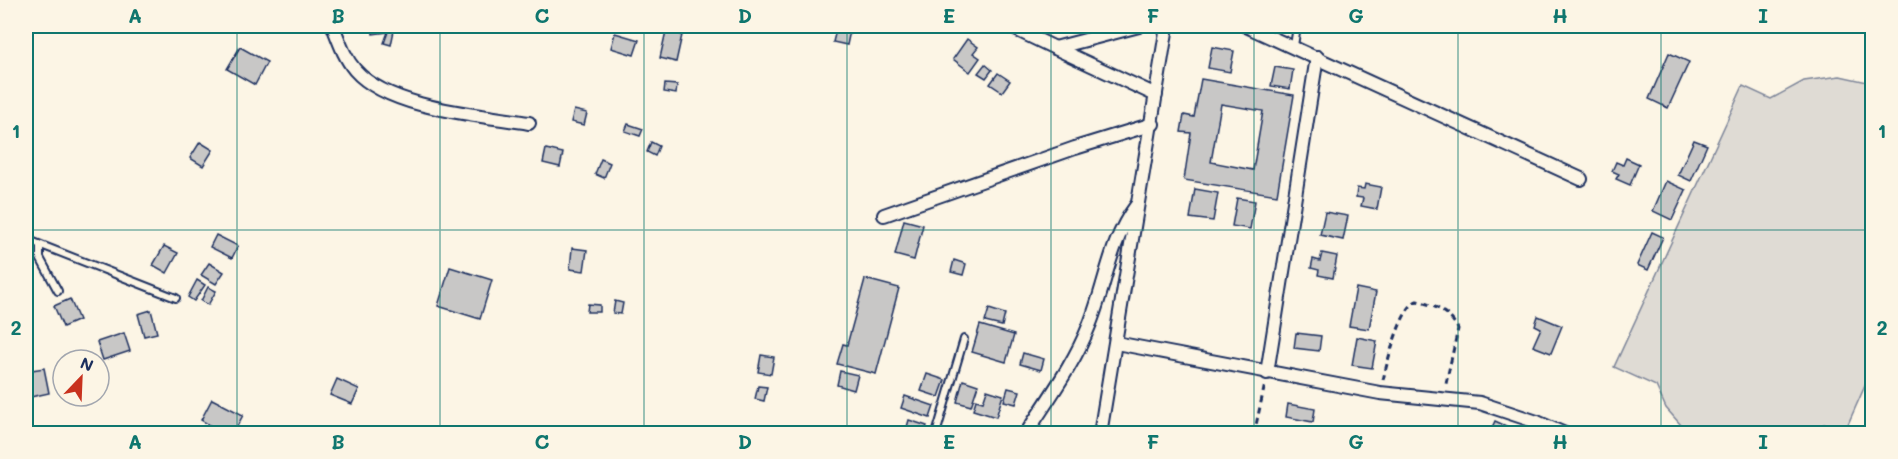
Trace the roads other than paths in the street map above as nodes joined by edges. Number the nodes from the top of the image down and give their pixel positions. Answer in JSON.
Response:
{"nodes":[{"id":1,"x":333,"y":26,"type":"edge"},
{"id":2,"x":1009,"y":26,"type":"edge"},
{"id":3,"x":1139,"y":26,"type":"edge"},
{"id":4,"x":1167,"y":26,"type":"edge"},
{"id":5,"x":1246,"y":26,"type":"edge"},
{"id":6,"x":1297,"y":26,"type":"edge"},
{"id":7,"x":1294,"y":45,"type":"junction"},
{"id":8,"x":1055,"y":48,"type":"junction"},
{"id":9,"x":1317,"y":57,"type":"junction"},
{"id":10,"x":1156,"y":95,"type":"junction"},
{"id":11,"x":529,"y":123,"type":"dead end"},
{"id":12,"x":1153,"y":124,"type":"junction"},
{"id":13,"x":1581,"y":179,"type":"dead end"},
{"id":14,"x":1139,"y":203,"type":"junction"},
{"id":15,"x":884,"y":215,"type":"dead end"},
{"id":16,"x":26,"y":239,"type":"edge"},
{"id":17,"x":40,"y":245,"type":"junction"},
{"id":18,"x":58,"y":291,"type":"dead end"},
{"id":19,"x":176,"y":298,"type":"dead end"},
{"id":20,"x":964,"y":339,"type":"dead end"},
{"id":21,"x":1116,"y":343,"type":"junction"},
{"id":22,"x":1267,"y":373,"type":"junction"},
{"id":23,"x":1535,"y":428,"type":"edge"},
{"id":24,"x":936,"y":434,"type":"edge"},
{"id":25,"x":1026,"y":434,"type":"edge"},
{"id":26,"x":1100,"y":434,"type":"edge"},
{"id":27,"x":1565,"y":434,"type":"edge"}],
"edges":[{"from":1,"to":11,"type":"street"},
{"from":2,"to":8,"type":"street"},
{"from":3,"to":8,"type":"street"},
{"from":4,"to":10,"type":"street"},
{"from":5,"to":7,"type":"street"},
{"from":6,"to":7,"type":"lane"},
{"from":7,"to":9,"type":"street"},
{"from":8,"to":10,"type":"street"},
{"from":9,"to":13,"type":"street"},
{"from":9,"to":22,"type":"street"},
{"from":10,"to":12,"type":"street"},
{"from":12,"to":14,"type":"street"},
{"from":12,"to":15,"type":"street"},
{"from":14,"to":21,"type":"street"},
{"from":14,"to":25,"type":"street"},
{"from":16,"to":17,"type":"lane"},
{"from":17,"to":18,"type":"lane"},
{"from":17,"to":19,"type":"lane"},
{"from":20,"to":24,"type":"lane"},
{"from":21,"to":22,"type":"street"},
{"from":21,"to":26,"type":"street"},
{"from":22,"to":23,"type":"street"},
{"from":23,"to":27,"type":"street"}]}
